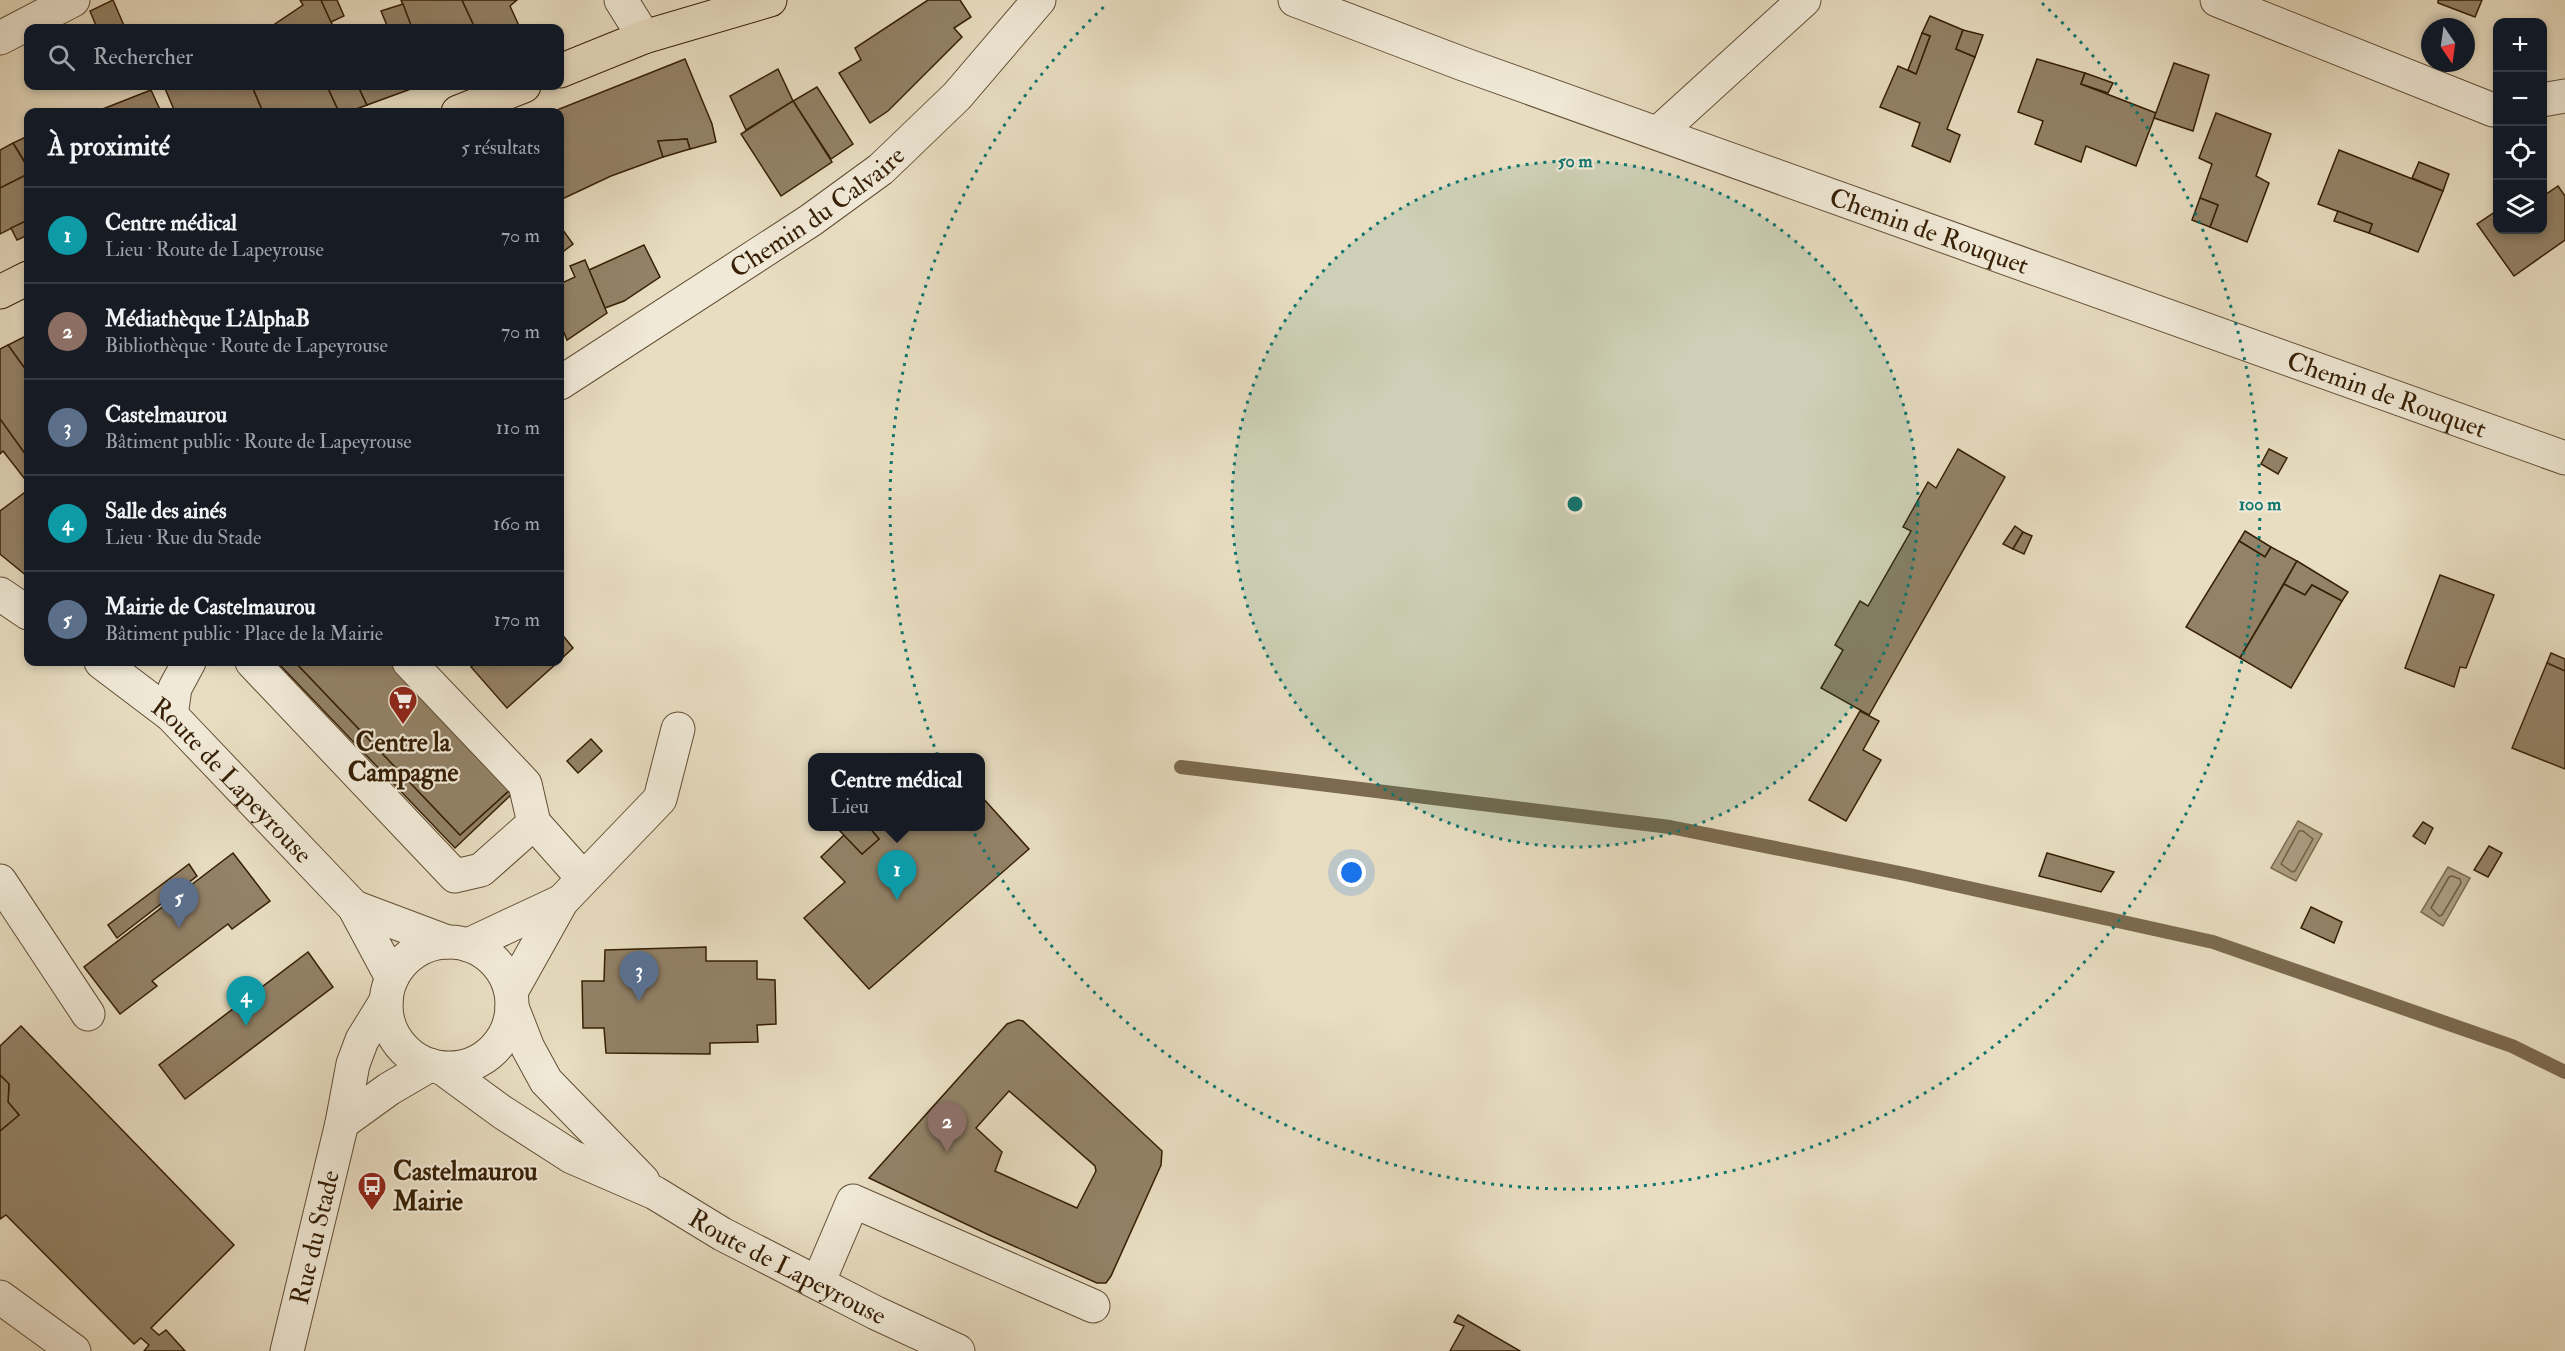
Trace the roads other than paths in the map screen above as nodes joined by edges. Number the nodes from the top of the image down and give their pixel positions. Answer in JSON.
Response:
{"nodes":[{"id":1,"x":73,"y":0,"type":"edge"},
{"id":2,"x":621,"y":0,"type":"edge"},
{"id":3,"x":711,"y":0,"type":"edge"},
{"id":4,"x":770,"y":0,"type":"edge"},
{"id":5,"x":1039,"y":0,"type":"edge"},
{"id":6,"x":1295,"y":0,"type":"edge"},
{"id":7,"x":1804,"y":0,"type":"edge"},
{"id":8,"x":2217,"y":0,"type":"edge"},
{"id":9,"x":27,"y":24,"type":"edge"},
{"id":10,"x":24,"y":26,"type":"edge"},
{"id":11,"x":644,"y":37,"type":"junction"},
{"id":12,"x":0,"y":38,"type":"edge"},
{"id":13,"x":564,"y":69,"type":"edge"},
{"id":14,"x":514,"y":90,"type":"edge"},
{"id":15,"x":2565,"y":96,"type":"edge"},
{"id":16,"x":2547,"y":99,"type":"edge"},
{"id":17,"x":468,"y":108,"type":"edge"},
{"id":18,"x":2493,"y":110,"type":"edge"},
{"id":19,"x":1658,"y":133,"type":"junction"},
{"id":20,"x":24,"y":280,"type":"edge"},
{"id":21,"x":0,"y":292,"type":"edge"},
{"id":22,"x":564,"y":380,"type":"edge"},
{"id":23,"x":2565,"y":458,"type":"edge"},
{"id":24,"x":0,"y":594,"type":"edge"},
{"id":25,"x":24,"y":610,"type":"edge"},
{"id":26,"x":106,"y":666,"type":"edge"},
{"id":27,"x":187,"y":666,"type":"edge"},
{"id":28,"x":256,"y":666,"type":"edge"},
{"id":29,"x":413,"y":666,"type":"edge"},
{"id":30,"x":171,"y":716,"type":"junction"},
{"id":31,"x":678,"y":729,"type":"dead end"},
{"id":32,"x":534,"y":823,"type":"junction"},
{"id":33,"x":0,"y":881,"type":"edge"},
{"id":34,"x":573,"y":890,"type":"junction"},
{"id":35,"x":354,"y":908,"type":"junction"},
{"id":36,"x":457,"y":943,"type":"junction"},
{"id":37,"x":389,"y":989,"type":"junction"},
{"id":38,"x":512,"y":1000,"type":"junction"},
{"id":39,"x":88,"y":1014,"type":"dead end"},
{"id":40,"x":436,"y":1066,"type":"junction"},
{"id":41,"x":342,"y":1123,"type":"junction"},
{"id":42,"x":655,"y":1193,"type":"junction"},
{"id":43,"x":818,"y":1283,"type":"junction"},
{"id":44,"x":0,"y":1297,"type":"edge"},
{"id":45,"x":1093,"y":1306,"type":"dead end"},
{"id":46,"x":945,"y":1348,"type":"edge"},
{"id":47,"x":74,"y":1351,"type":"edge"},
{"id":48,"x":286,"y":1351,"type":"edge"}],
"edges":[{"from":1,"to":9,"type":"street"},
{"from":2,"to":11,"type":"street"},
{"from":3,"to":11,"type":"main road"},
{"from":4,"to":11,"type":"main road"},
{"from":5,"to":22,"type":"street","name":"Chemin du Calvaire"},
{"from":6,"to":19,"type":"street","name":"Chemin de Rouquet"},
{"from":7,"to":19,"type":"street"},
{"from":8,"to":18,"type":"street"},
{"from":10,"to":12,"type":"street"},
{"from":11,"to":13,"type":"main road"},
{"from":14,"to":17,"type":"main road"},
{"from":15,"to":16,"type":"street"},
{"from":19,"to":23,"type":"street","name":"Chemin de Rouquet"},
{"from":20,"to":21,"type":"main road"},
{"from":24,"to":25,"type":"street"},
{"from":26,"to":30,"type":"street","name":"Route de Lapeyrouse"},
{"from":27,"to":30,"type":"street"},
{"from":28,"to":32,"type":"street"},
{"from":29,"to":32,"type":"street"},
{"from":30,"to":35,"type":"street","name":"Route de Lapeyrouse"},
{"from":31,"to":34,"type":"street"},
{"from":32,"to":34,"type":"street"},
{"from":33,"to":39,"type":"street"},
{"from":34,"to":36,"type":"street"},
{"from":34,"to":38,"type":"street"},
{"from":35,"to":36,"type":"street","name":"Route de Lapeyrouse"},
{"from":35,"to":37,"type":"street","name":"Route de Lapeyrouse"},
{"from":36,"to":37,"type":"street"},
{"from":36,"to":38,"type":"street"},
{"from":37,"to":40,"type":"street"},
{"from":37,"to":41,"type":"street","name":"Rue du Stade"},
{"from":38,"to":40,"type":"street"},
{"from":38,"to":42,"type":"street","name":"Route de Lapeyrouse"},
{"from":40,"to":41,"type":"street"},
{"from":40,"to":42,"type":"street","name":"Route de Lapeyrouse"},
{"from":41,"to":48,"type":"street","name":"Rue du Stade"},
{"from":42,"to":43,"type":"street","name":"Route de Lapeyrouse"},
{"from":43,"to":45,"type":"street"},
{"from":43,"to":46,"type":"street","name":"Route de Lapeyrouse"},
{"from":44,"to":47,"type":"street"}]}
